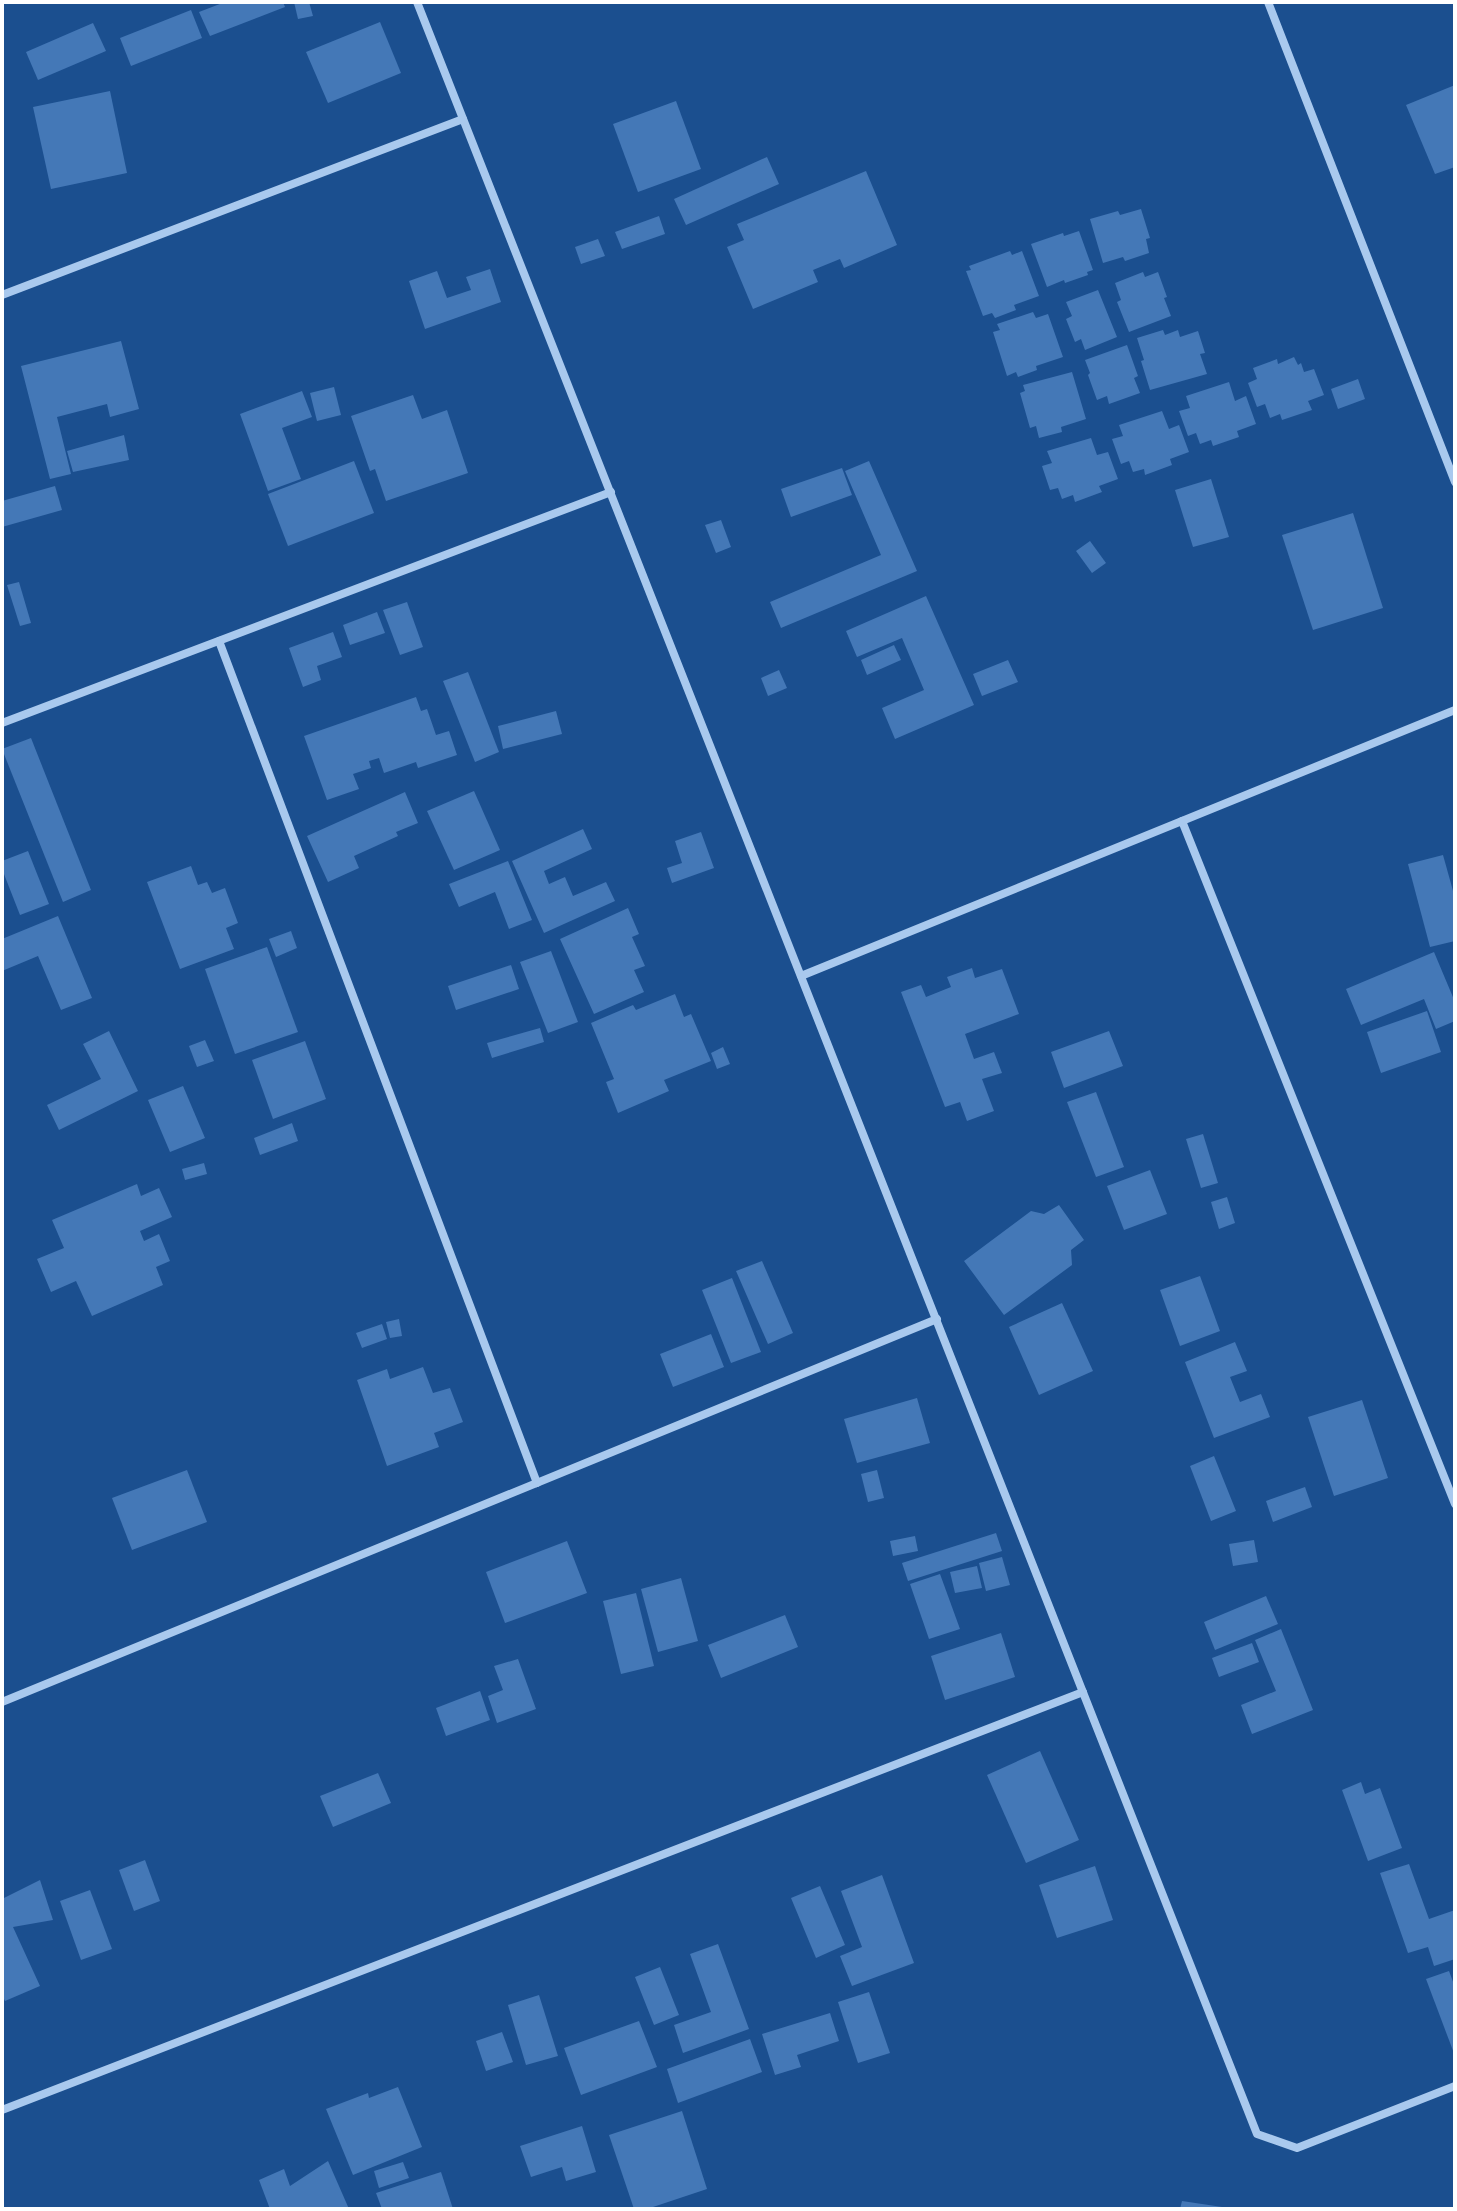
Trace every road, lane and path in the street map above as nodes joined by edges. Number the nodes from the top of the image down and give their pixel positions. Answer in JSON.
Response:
{"nodes":[{"id":1,"x":417,"y":2,"type":"edge"},
{"id":2,"x":1268,"y":2,"type":"edge"},
{"id":3,"x":463,"y":119,"type":"junction"},
{"id":4,"x":2,"y":295,"type":"edge"},
{"id":5,"x":1455,"y":482,"type":"edge"},
{"id":6,"x":611,"y":492,"type":"junction"},
{"id":7,"x":219,"y":641,"type":"junction"},
{"id":8,"x":1455,"y":710,"type":"edge"},
{"id":9,"x":2,"y":723,"type":"edge"},
{"id":10,"x":1182,"y":821,"type":"junction"},
{"id":11,"x":801,"y":976,"type":"junction"},
{"id":12,"x":937,"y":1319,"type":"junction"},
{"id":13,"x":537,"y":1483,"type":"junction"},
{"id":14,"x":1455,"y":1504,"type":"edge"},
{"id":15,"x":1083,"y":1692,"type":"junction"},
{"id":16,"x":2,"y":1702,"type":"edge"},
{"id":17,"x":1455,"y":2086,"type":"edge"},
{"id":18,"x":2,"y":2110,"type":"edge"}],
"edges":[{"from":1,"to":3,"type":"street"},
{"from":2,"to":5,"type":"street"},
{"from":3,"to":4,"type":"street"},
{"from":3,"to":6,"type":"street"},
{"from":6,"to":7,"type":"street"},
{"from":6,"to":11,"type":"street"},
{"from":7,"to":9,"type":"street"},
{"from":7,"to":13,"type":"street"},
{"from":8,"to":10,"type":"street"},
{"from":10,"to":11,"type":"street"},
{"from":10,"to":14,"type":"street"},
{"from":11,"to":12,"type":"street"},
{"from":12,"to":13,"type":"street"},
{"from":12,"to":15,"type":"street"},
{"from":13,"to":16,"type":"street"},
{"from":15,"to":17,"type":"street"},
{"from":15,"to":18,"type":"street"}]}
